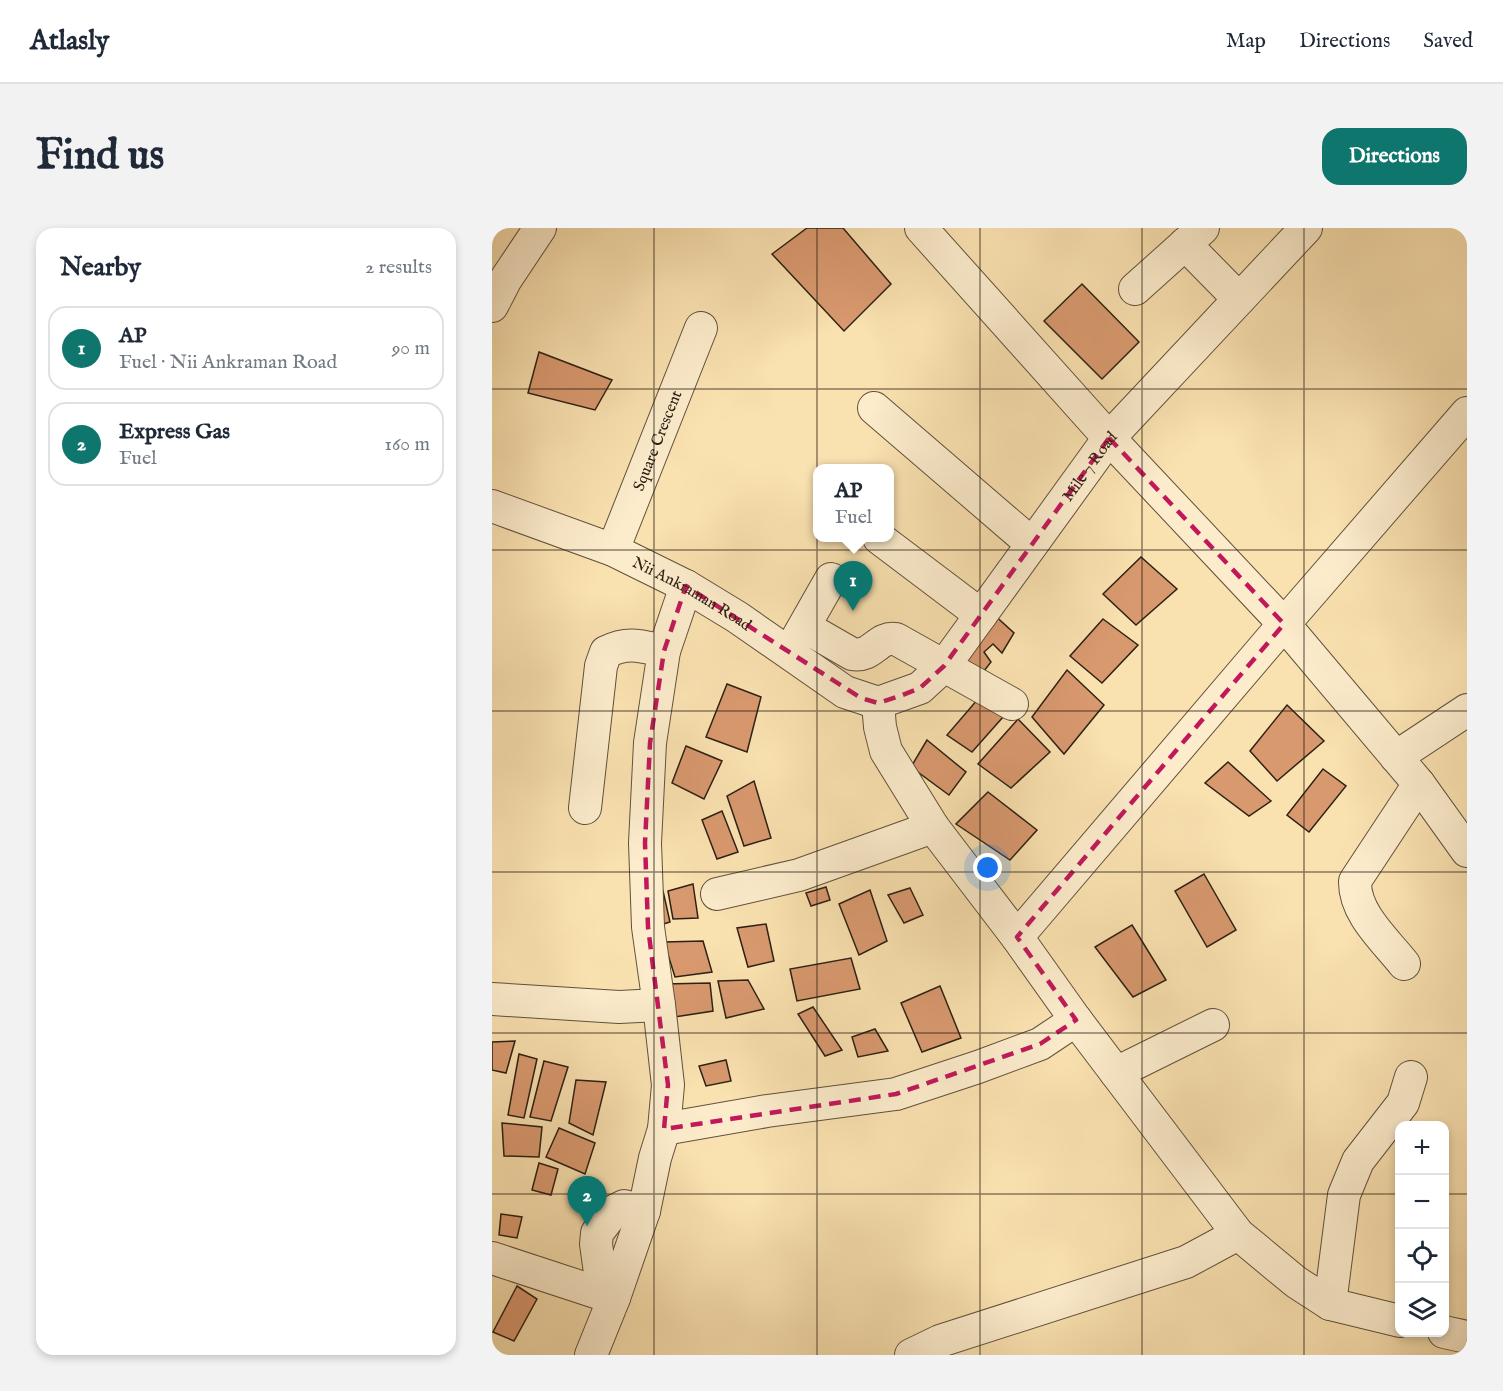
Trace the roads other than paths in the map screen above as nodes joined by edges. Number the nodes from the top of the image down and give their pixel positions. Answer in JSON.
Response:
{"nodes":[{"id":1,"x":540,"y":228,"type":"edge"},
{"id":2,"x":921,"y":228,"type":"edge"},
{"id":3,"x":1304,"y":229,"type":"edge"},
{"id":4,"x":1194,"y":236,"type":"edge"},
{"id":5,"x":1135,"y":289,"type":"dead end"},
{"id":6,"x":1239,"y":299,"type":"junction"},
{"id":7,"x":492,"y":306,"type":"edge"},
{"id":8,"x":701,"y":328,"type":"dead end"},
{"id":9,"x":874,"y":408,"type":"dead end"},
{"id":10,"x":1467,"y":413,"type":"edge"},
{"id":11,"x":1109,"y":438,"type":"junction"},
{"id":12,"x":492,"y":506,"type":"edge"},
{"id":13,"x":886,"y":542,"type":"edge"},
{"id":14,"x":1032,"y":544,"type":"junction"},
{"id":15,"x":613,"y":550,"type":"junction"},
{"id":16,"x":831,"y":579,"type":"dead end"},
{"id":17,"x":686,"y":586,"type":"junction"},
{"id":18,"x":981,"y":615,"type":"junction"},
{"id":19,"x":1284,"y":624,"type":"junction"},
{"id":20,"x":796,"y":640,"type":"junction"},
{"id":21,"x":664,"y":651,"type":"junction"},
{"id":22,"x":944,"y":666,"type":"junction"},
{"id":23,"x":878,"y":703,"type":"junction"},
{"id":24,"x":1012,"y":704,"type":"dead end"},
{"id":25,"x":1467,"y":710,"type":"edge"},
{"id":26,"x":1396,"y":757,"type":"junction"},
{"id":27,"x":1419,"y":784,"type":"junction"},
{"id":28,"x":585,"y":808,"type":"dead end"},
{"id":29,"x":933,"y":827,"type":"junction"},
{"id":30,"x":1467,"y":851,"type":"edge"},
{"id":31,"x":717,"y":894,"type":"dead end"},
{"id":32,"x":1017,"y":937,"type":"junction"},
{"id":33,"x":1404,"y":964,"type":"dead end"},
{"id":34,"x":492,"y":999,"type":"edge"},
{"id":35,"x":660,"y":1005,"type":"junction"},
{"id":36,"x":1076,"y":1020,"type":"junction"},
{"id":37,"x":1213,"y":1025,"type":"dead end"},
{"id":38,"x":1116,"y":1073,"type":"junction"},
{"id":39,"x":1411,"y":1077,"type":"dead end"},
{"id":40,"x":664,"y":1129,"type":"junction"},
{"id":41,"x":1238,"y":1234,"type":"junction"},
{"id":42,"x":492,"y":1258,"type":"edge"},
{"id":43,"x":609,"y":1296,"type":"junction"},
{"id":44,"x":1330,"y":1304,"type":"junction"},
{"id":45,"x":1395,"y":1320,"type":"edge"},
{"id":46,"x":1449,"y":1333,"type":"edge"},
{"id":47,"x":1467,"y":1337,"type":"edge"},
{"id":48,"x":591,"y":1355,"type":"edge"},
{"id":49,"x":911,"y":1355,"type":"edge"}],
"edges":[{"from":1,"to":7,"type":"street"},
{"from":2,"to":11,"type":"street"},
{"from":3,"to":6,"type":"street","name":"Mile 7 Road"},
{"from":4,"to":5,"type":"street"},
{"from":4,"to":6,"type":"street"},
{"from":6,"to":11,"type":"street","name":"Mile 7 Road"},
{"from":8,"to":15,"type":"street","name":"Square Crescent"},
{"from":9,"to":14,"type":"street"},
{"from":10,"to":19,"type":"street"},
{"from":11,"to":14,"type":"street","name":"Mile 7 Road"},
{"from":11,"to":19,"type":"street"},
{"from":12,"to":15,"type":"street","name":"Nii Ankraman Road"},
{"from":13,"to":18,"type":"street"},
{"from":14,"to":18,"type":"street","name":"Mile 7 Road"},
{"from":15,"to":17,"type":"street","name":"Nii Ankraman Road"},
{"from":16,"to":20,"type":"street"},
{"from":17,"to":20,"type":"street","name":"Nii Ankraman Road"},
{"from":17,"to":21,"type":"street"},
{"from":18,"to":22,"type":"street","name":"Mile 7 Road"},
{"from":19,"to":26,"type":"street"},
{"from":19,"to":32,"type":"street"},
{"from":20,"to":22,"type":"street"},
{"from":20,"to":23,"type":"street","name":"Nii Ankraman Road"},
{"from":21,"to":28,"type":"street"},
{"from":21,"to":35,"type":"street"},
{"from":22,"to":23,"type":"street","name":"Mile 7 Road"},
{"from":22,"to":24,"type":"street"},
{"from":23,"to":29,"type":"street"},
{"from":25,"to":26,"type":"street"},
{"from":26,"to":27,"type":"street"},
{"from":27,"to":30,"type":"street"},
{"from":27,"to":33,"type":"street"},
{"from":29,"to":31,"type":"street"},
{"from":29,"to":32,"type":"street"},
{"from":32,"to":36,"type":"street"},
{"from":34,"to":35,"type":"street"},
{"from":35,"to":40,"type":"street"},
{"from":36,"to":38,"type":"street"},
{"from":36,"to":40,"type":"street"},
{"from":37,"to":38,"type":"street"},
{"from":38,"to":41,"type":"street"},
{"from":39,"to":44,"type":"street"},
{"from":40,"to":43,"type":"street"},
{"from":41,"to":44,"type":"street"},
{"from":41,"to":49,"type":"street"},
{"from":42,"to":43,"type":"street"},
{"from":43,"to":48,"type":"street"},
{"from":44,"to":45,"type":"street"},
{"from":46,"to":47,"type":"street"}]}
